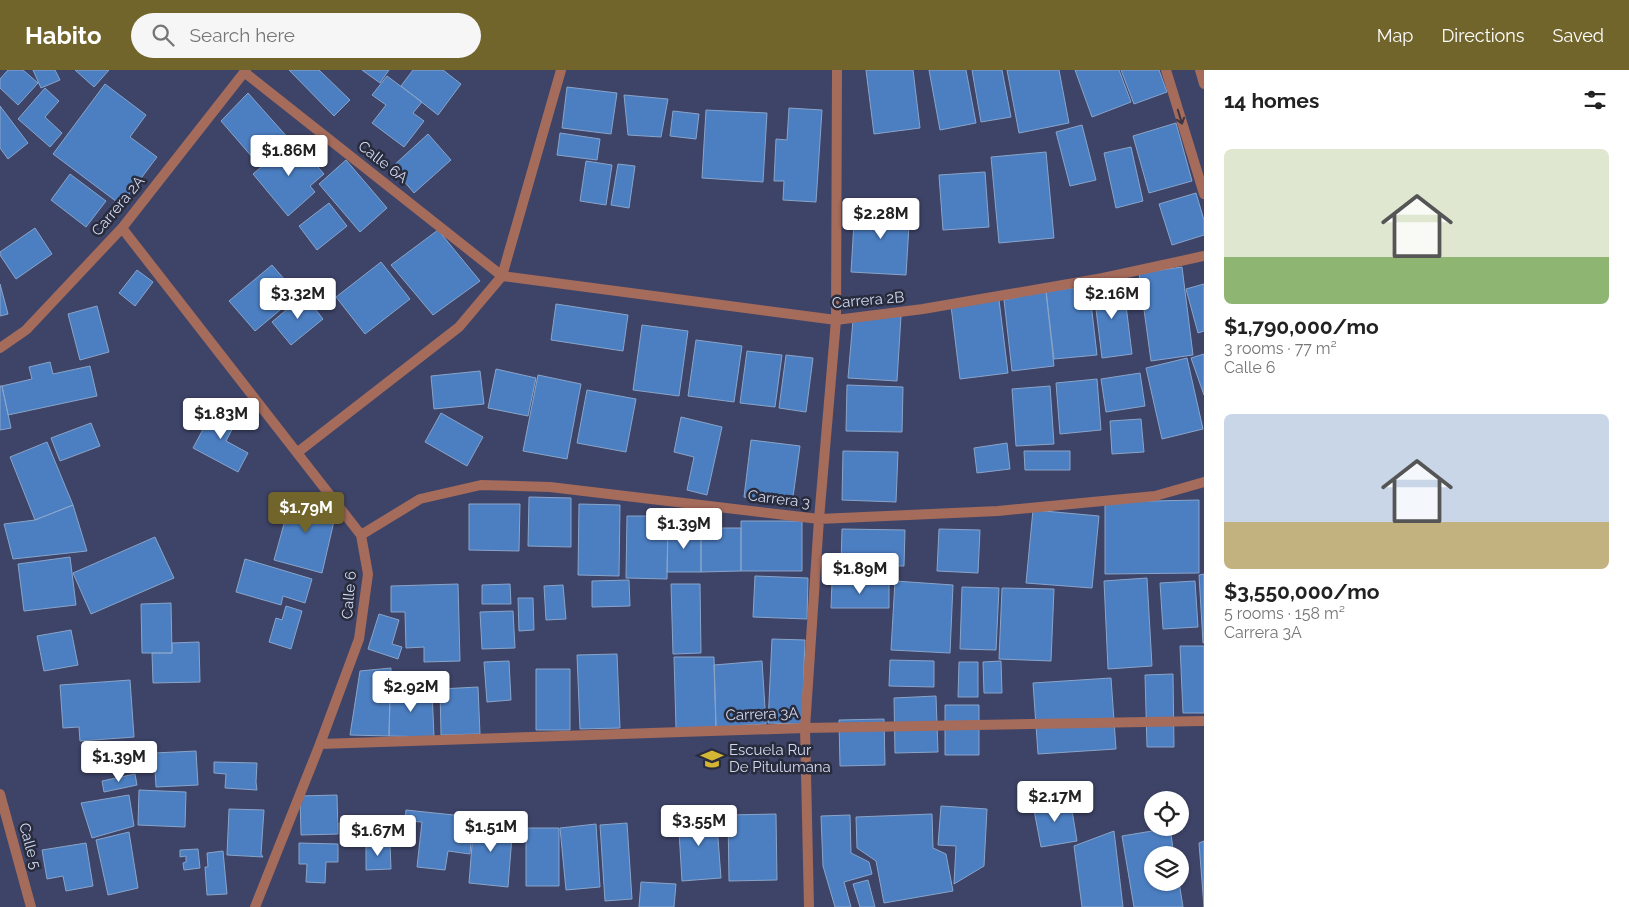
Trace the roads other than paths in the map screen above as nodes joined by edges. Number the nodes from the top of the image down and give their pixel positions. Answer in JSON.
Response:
{"nodes":[{"id":1,"x":561,"y":70,"type":"edge"},
{"id":2,"x":838,"y":70,"type":"edge"},
{"id":3,"x":1166,"y":70,"type":"edge"},
{"id":4,"x":1200,"y":70,"type":"edge"},
{"id":5,"x":245,"y":71,"type":"edge"},
{"id":6,"x":1204,"y":84,"type":"edge"},
{"id":7,"x":1204,"y":194,"type":"edge"},
{"id":8,"x":122,"y":228,"type":"junction"},
{"id":9,"x":1204,"y":256,"type":"edge"},
{"id":10,"x":502,"y":276,"type":"junction"},
{"id":11,"x":836,"y":320,"type":"junction"},
{"id":12,"x":0,"y":348,"type":"edge"},
{"id":13,"x":298,"y":452,"type":"junction"},
{"id":14,"x":1204,"y":482,"type":"edge"},
{"id":15,"x":819,"y":519,"type":"junction"},
{"id":16,"x":361,"y":534,"type":"junction"},
{"id":17,"x":1204,"y":721,"type":"edge"},
{"id":18,"x":805,"y":728,"type":"junction"},
{"id":19,"x":320,"y":744,"type":"junction"},
{"id":20,"x":0,"y":794,"type":"edge"},
{"id":21,"x":31,"y":907,"type":"edge"},
{"id":22,"x":255,"y":907,"type":"edge"},
{"id":23,"x":809,"y":907,"type":"edge"}],
"edges":[{"from":1,"to":10,"type":"street"},
{"from":2,"to":11,"type":"street"},
{"from":3,"to":7,"type":"street","one_way":true},
{"from":4,"to":6,"type":"street"},
{"from":5,"to":8,"type":"street","name":"Carrera 2A"},
{"from":5,"to":10,"type":"street","name":"Calle 6A"},
{"from":8,"to":12,"type":"street","name":"Carrera 2A"},
{"from":8,"to":13,"type":"street","name":"Calle 6"},
{"from":9,"to":11,"type":"street","name":"Carrera 2B"},
{"from":10,"to":11,"type":"street","name":"Carrera 2B"},
{"from":10,"to":13,"type":"street"},
{"from":11,"to":15,"type":"street"},
{"from":13,"to":16,"type":"street","name":"Calle 6"},
{"from":14,"to":15,"type":"street","name":"Carrera 3"},
{"from":15,"to":16,"type":"street","name":"Carrera 3"},
{"from":15,"to":18,"type":"street"},
{"from":16,"to":19,"type":"street","name":"Calle 6"},
{"from":17,"to":18,"type":"street","name":"Carrera 3A"},
{"from":18,"to":19,"type":"street","name":"Carrera 3A"},
{"from":18,"to":23,"type":"street"},
{"from":19,"to":22,"type":"street","name":"Calle 6"},
{"from":20,"to":21,"type":"street","name":"Calle 5"}]}
